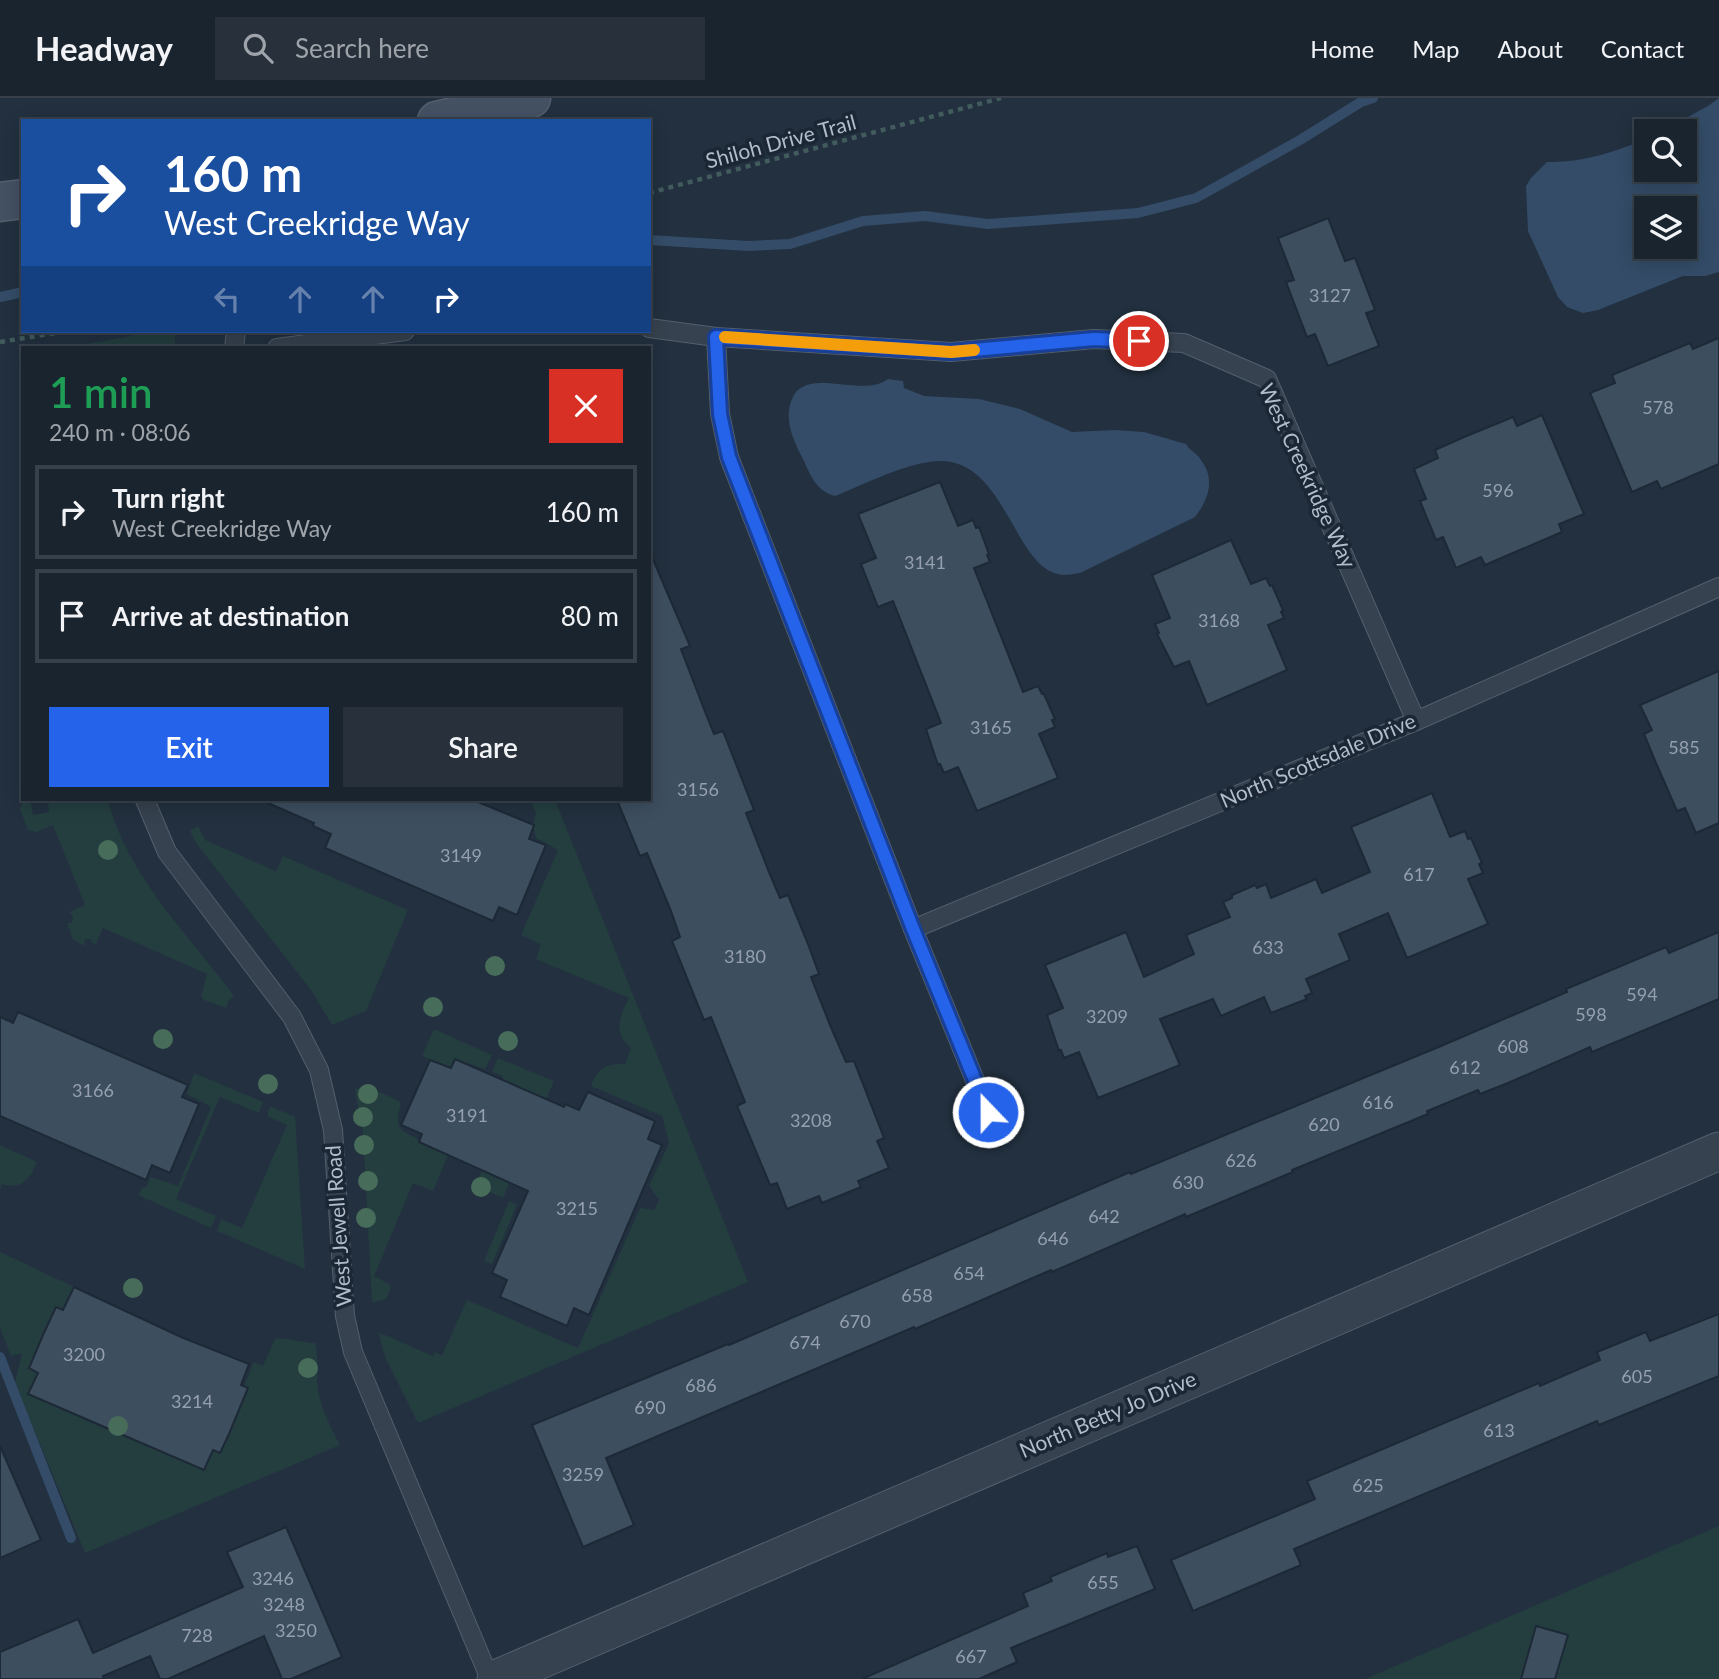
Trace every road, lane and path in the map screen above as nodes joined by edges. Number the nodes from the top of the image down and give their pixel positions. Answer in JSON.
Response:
{"nodes":[{"id":1,"x":531,"y":98,"type":"edge"},
{"id":2,"x":1001,"y":98,"type":"edge"},
{"id":3,"x":445,"y":119,"type":"edge"},
{"id":4,"x":651,"y":192,"type":"edge"},
{"id":5,"x":21,"y":199,"type":"edge"},
{"id":6,"x":0,"y":202,"type":"edge"},
{"id":7,"x":651,"y":328,"type":"edge"},
{"id":8,"x":56,"y":333,"type":"edge"},
{"id":9,"x":390,"y":333,"type":"edge"},
{"id":10,"x":716,"y":337,"type":"junction"},
{"id":11,"x":0,"y":342,"type":"edge"},
{"id":12,"x":292,"y":346,"type":"edge"},
{"id":13,"x":1719,"y":587,"type":"edge"},
{"id":14,"x":1416,"y":721,"type":"junction"},
{"id":15,"x":145,"y":801,"type":"edge"},
{"id":16,"x":913,"y":929,"type":"junction"},
{"id":17,"x":988,"y":1112,"type":"dead end"},
{"id":18,"x":1719,"y":1151,"type":"edge"},
{"id":19,"x":490,"y":1679,"type":"edge"},
{"id":20,"x":496,"y":1679,"type":"edge"}],
"edges":[{"from":1,"to":3,"type":"main road"},
{"from":2,"to":4,"type":"path","name":"Shiloh Drive Trail"},
{"from":5,"to":6,"type":"main road"},
{"from":7,"to":10,"type":"lane","name":"West Creekridge Way"},
{"from":8,"to":11,"type":"path"},
{"from":9,"to":12,"type":"lane"},
{"from":10,"to":14,"type":"lane","name":"West Creekridge Way"},
{"from":10,"to":16,"type":"lane"},
{"from":13,"to":14,"type":"lane","name":"North Scottsdale Drive"},
{"from":14,"to":16,"type":"lane","name":"North Scottsdale Drive"},
{"from":15,"to":19,"type":"lane","name":"West Jewell Road"},
{"from":16,"to":17,"type":"lane"},
{"from":18,"to":20,"type":"street","name":"North Betty Jo Drive"}]}
